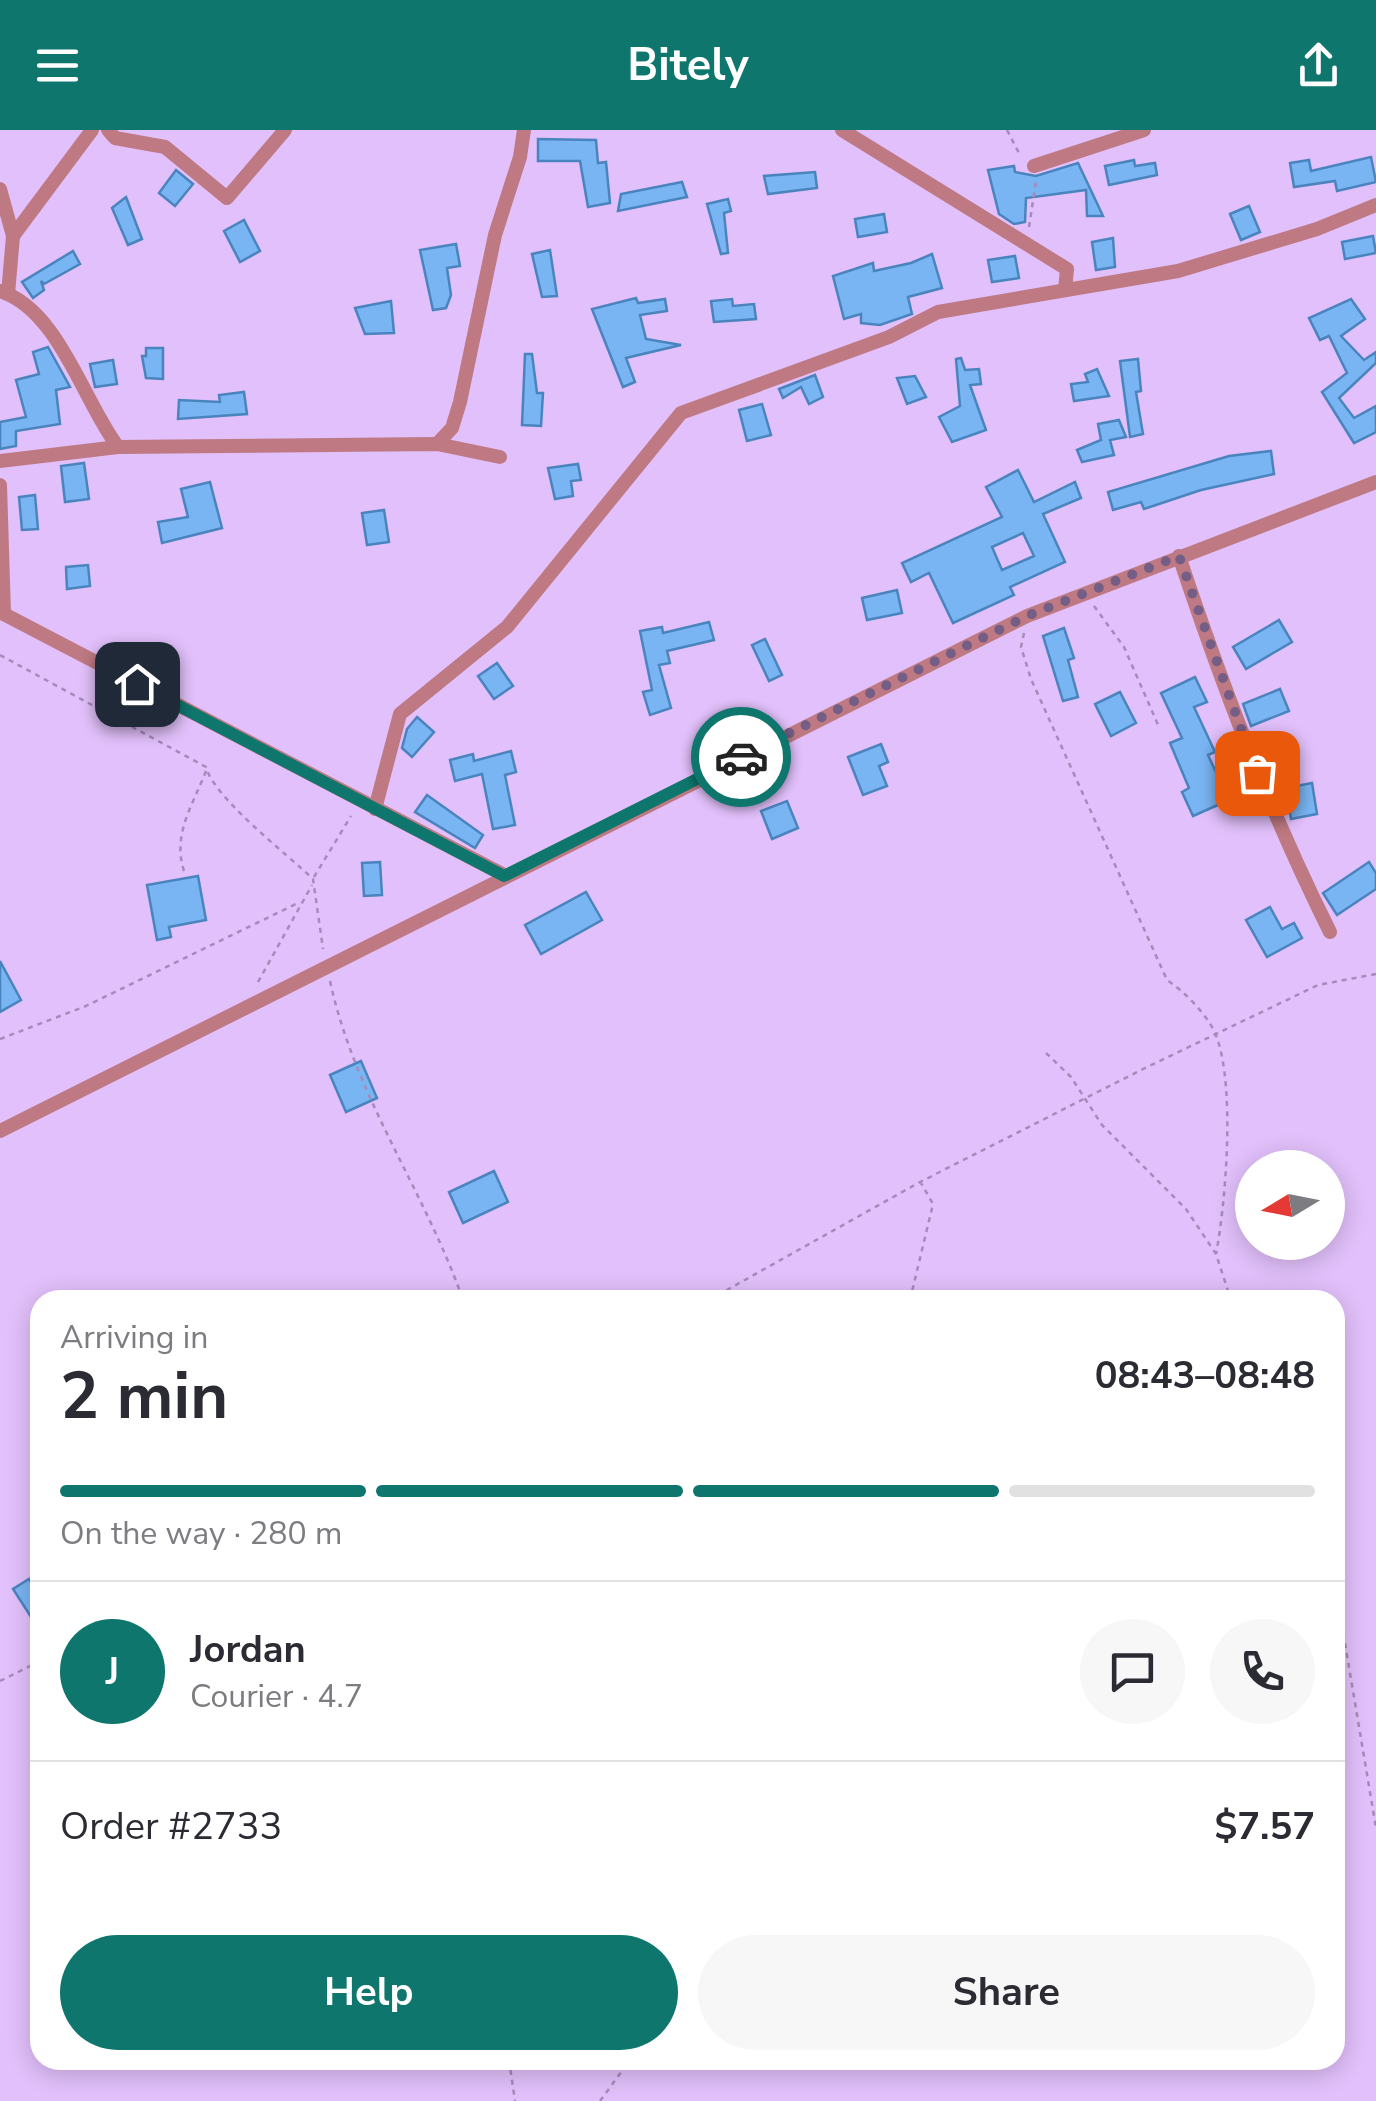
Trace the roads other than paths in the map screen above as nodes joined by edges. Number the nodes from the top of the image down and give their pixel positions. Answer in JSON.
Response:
{"nodes":[{"id":1,"x":92,"y":130,"type":"edge"},
{"id":2,"x":108,"y":130,"type":"edge"},
{"id":3,"x":285,"y":130,"type":"edge"},
{"id":4,"x":524,"y":130,"type":"edge"},
{"id":5,"x":842,"y":130,"type":"edge"},
{"id":6,"x":1144,"y":130,"type":"edge"},
{"id":7,"x":1034,"y":166,"type":"road end"},
{"id":8,"x":0,"y":189,"type":"edge"},
{"id":9,"x":1376,"y":205,"type":"edge"},
{"id":10,"x":13,"y":236,"type":"junction"},
{"id":11,"x":1065,"y":290,"type":"junction"},
{"id":12,"x":4,"y":292,"type":"edge"},
{"id":13,"x":437,"y":444,"type":"junction"},
{"id":14,"x":118,"y":447,"type":"junction"},
{"id":15,"x":500,"y":457,"type":"dead end"},
{"id":16,"x":0,"y":462,"type":"edge"},
{"id":17,"x":1376,"y":482,"type":"edge"},
{"id":18,"x":0,"y":485,"type":"edge"},
{"id":19,"x":1179,"y":556,"type":"junction"},
{"id":20,"x":2,"y":613,"type":"edge"},
{"id":21,"x":375,"y":809,"type":"junction"},
{"id":22,"x":504,"y":876,"type":"junction"},
{"id":23,"x":1330,"y":932,"type":"dead end"},
{"id":24,"x":0,"y":1131,"type":"edge"}],
"edges":[{"from":1,"to":10,"type":"street"},
{"from":2,"to":3,"type":"street"},
{"from":4,"to":13,"type":"street"},
{"from":5,"to":11,"type":"street"},
{"from":6,"to":7,"type":"street"},
{"from":8,"to":10,"type":"street"},
{"from":9,"to":11,"type":"street"},
{"from":10,"to":12,"type":"street"},
{"from":11,"to":21,"type":"street"},
{"from":12,"to":14,"type":"street"},
{"from":13,"to":14,"type":"street"},
{"from":13,"to":15,"type":"street"},
{"from":14,"to":16,"type":"street"},
{"from":17,"to":19,"type":"street"},
{"from":18,"to":20,"type":"street"},
{"from":19,"to":22,"type":"street"},
{"from":19,"to":23,"type":"street"},
{"from":20,"to":21,"type":"street"},
{"from":21,"to":22,"type":"street"},
{"from":22,"to":24,"type":"street"}]}
